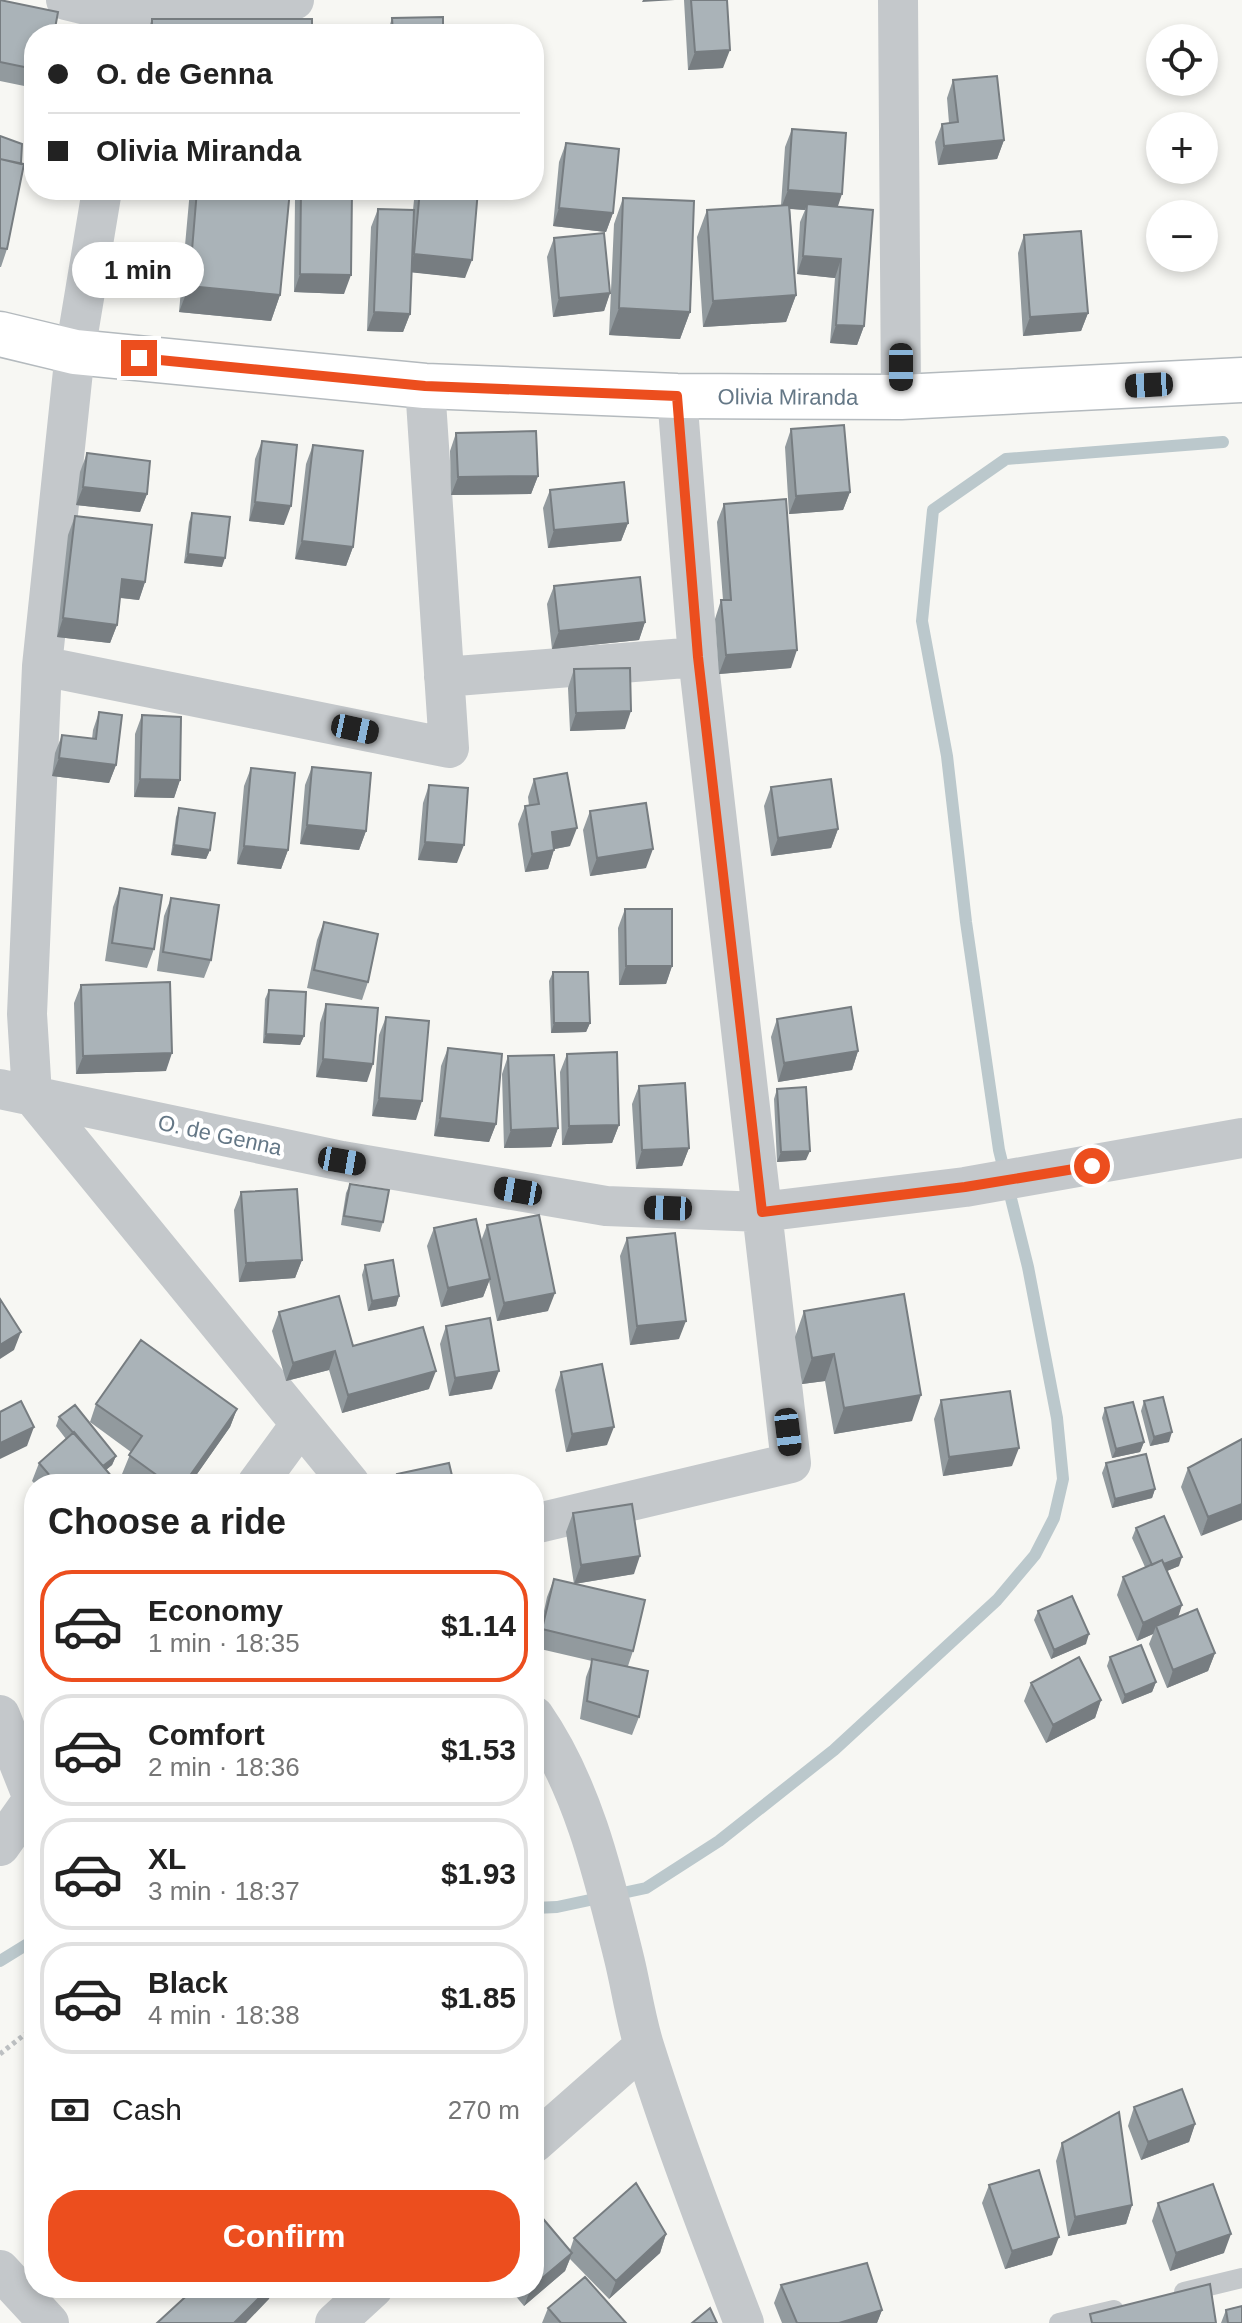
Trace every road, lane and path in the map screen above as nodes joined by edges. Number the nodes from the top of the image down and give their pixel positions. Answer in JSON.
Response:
{"nodes":[{"id":1,"x":66,"y":0,"type":"edge"},
{"id":2,"x":294,"y":0,"type":"edge"},
{"id":3,"x":898,"y":0,"type":"edge"},
{"id":4,"x":132,"y":17,"type":"edge"},
{"id":5,"x":100,"y":200,"type":"edge"},
{"id":6,"x":0,"y":334,"type":"edge"},
{"id":7,"x":75,"y":352,"type":"junction"},
{"id":8,"x":1242,"y":380,"type":"edge"},
{"id":9,"x":425,"y":386,"type":"junction"},
{"id":10,"x":677,"y":396,"type":"junction"},
{"id":11,"x":901,"y":397,"type":"junction"},
{"id":12,"x":698,"y":657,"type":"junction"},
{"id":13,"x":42,"y":666,"type":"junction"},
{"id":14,"x":444,"y":677,"type":"junction"},
{"id":15,"x":11,"y":1100,"type":"edge"},
{"id":16,"x":1242,"y":1138,"type":"edge"},
{"id":17,"x":762,"y":1212,"type":"junction"},
{"id":18,"x":300,"y":1425,"type":"junction"},
{"id":19,"x":264,"y":1474,"type":"edge"},
{"id":20,"x":342,"y":1474,"type":"edge"},
{"id":21,"x":544,"y":1522,"type":"edge"},
{"id":22,"x":0,"y":1715,"type":"edge"},
{"id":23,"x":544,"y":1730,"type":"edge"},
{"id":24,"x":24,"y":1774,"type":"edge"},
{"id":25,"x":24,"y":1813,"type":"edge"},
{"id":26,"x":0,"y":1846,"type":"edge"},
{"id":27,"x":24,"y":2035,"type":"edge"},
{"id":28,"x":644,"y":2046,"type":"junction"},
{"id":29,"x":0,"y":2054,"type":"edge"},
{"id":30,"x":544,"y":2134,"type":"edge"},
{"id":31,"x":0,"y":2270,"type":"edge"},
{"id":32,"x":1242,"y":2278,"type":"edge"},
{"id":33,"x":24,"y":2296,"type":"edge"},
{"id":34,"x":1166,"y":2297,"type":"edge"},
{"id":35,"x":26,"y":2298,"type":"edge"},
{"id":36,"x":362,"y":2298,"type":"edge"},
{"id":37,"x":1135,"y":2304,"type":"edge"},
{"id":38,"x":49,"y":2323,"type":"edge"},
{"id":39,"x":335,"y":2323,"type":"edge"},
{"id":40,"x":744,"y":2323,"type":"edge"},
{"id":41,"x":1059,"y":2323,"type":"edge"}],
"edges":[{"from":1,"to":4,"type":"street"},
{"from":2,"to":4,"type":"street"},
{"from":3,"to":11,"type":"street"},
{"from":5,"to":7,"type":"street"},
{"from":6,"to":7,"type":"street","name":"Olivia Miranda"},
{"from":7,"to":9,"type":"street","name":"Olivia Miranda"},
{"from":7,"to":13,"type":"street"},
{"from":8,"to":11,"type":"street","name":"Olivia Miranda"},
{"from":9,"to":10,"type":"street","name":"Olivia Miranda"},
{"from":9,"to":14,"type":"street"},
{"from":10,"to":11,"type":"street","name":"Olivia Miranda"},
{"from":10,"to":12,"type":"street"},
{"from":12,"to":14,"type":"street"},
{"from":12,"to":17,"type":"street"},
{"from":13,"to":14,"type":"street"},
{"from":13,"to":15,"type":"street"},
{"from":15,"to":17,"type":"street","name":"O. de Genna"},
{"from":15,"to":18,"type":"street"},
{"from":16,"to":17,"type":"street","name":"O. de Genna"},
{"from":17,"to":21,"type":"street"},
{"from":18,"to":19,"type":"street"},
{"from":18,"to":20,"type":"street"},
{"from":22,"to":24,"type":"street"},
{"from":23,"to":28,"type":"street"},
{"from":25,"to":26,"type":"street"},
{"from":27,"to":29,"type":"path"},
{"from":28,"to":30,"type":"street"},
{"from":28,"to":40,"type":"street"},
{"from":31,"to":33,"type":"street"},
{"from":32,"to":34,"type":"lane"},
{"from":35,"to":38,"type":"street"},
{"from":36,"to":39,"type":"street"},
{"from":37,"to":41,"type":"lane"}]}
